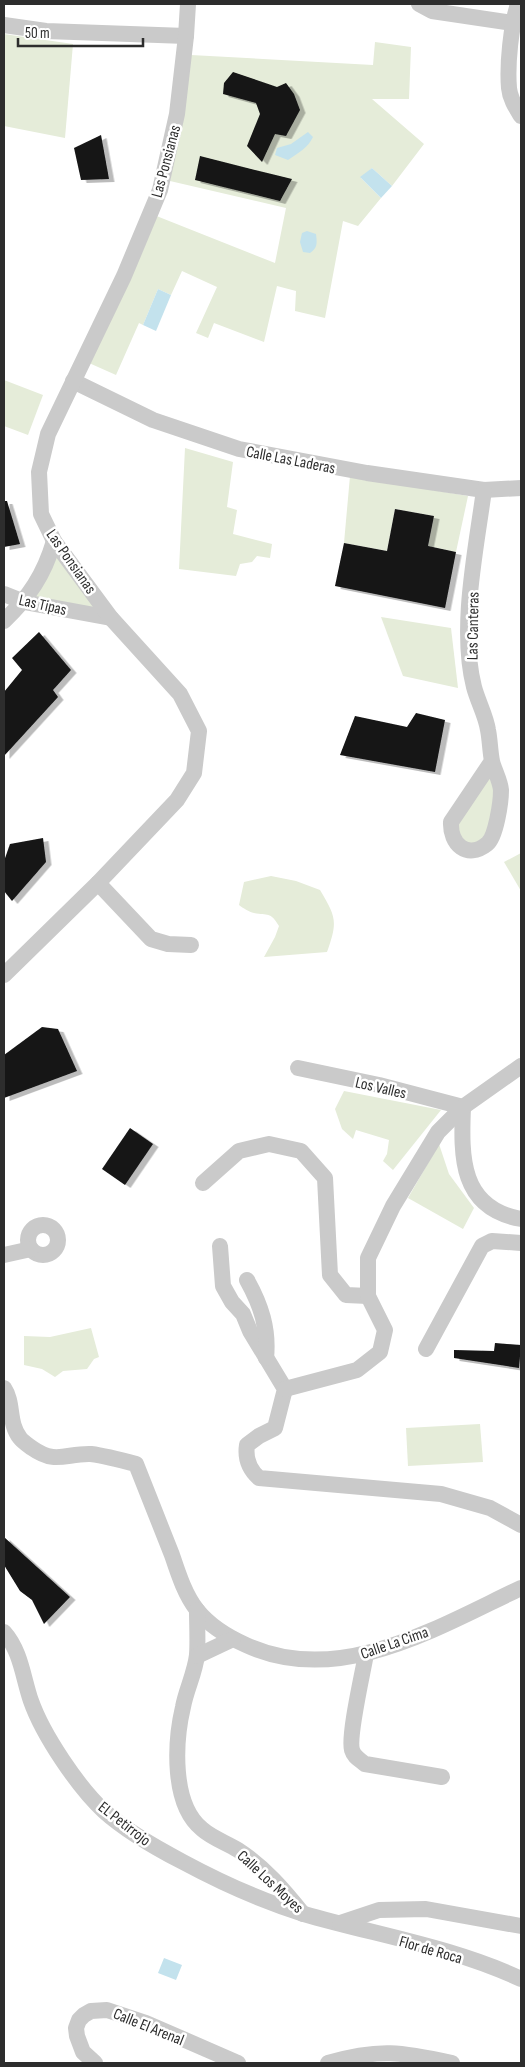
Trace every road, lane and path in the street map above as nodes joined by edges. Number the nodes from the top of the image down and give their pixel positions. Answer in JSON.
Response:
{"nodes":[{"id":1,"x":188,"y":4,"type":"edge"},
{"id":2,"x":419,"y":4,"type":"edge"},
{"id":3,"x":518,"y":4,"type":"edge"},
{"id":4,"x":516,"y":17,"type":"edge"},
{"id":5,"x":4,"y":25,"type":"edge"},
{"id":6,"x":186,"y":36,"type":"junction"},
{"id":7,"x":521,"y":116,"type":"edge"},
{"id":8,"x":74,"y":381,"type":"junction"},
{"id":9,"x":521,"y":488,"type":"edge"},
{"id":10,"x":484,"y":490,"type":"junction"},
{"id":11,"x":54,"y":541,"type":"junction"},
{"id":12,"x":4,"y":594,"type":"edge"},
{"id":13,"x":24,"y":602,"type":"junction"},
{"id":14,"x":111,"y":618,"type":"junction"},
{"id":15,"x":4,"y":621,"type":"edge"},
{"id":16,"x":492,"y":761,"type":"junction"},
{"id":17,"x":98,"y":883,"type":"junction"},
{"id":18,"x":191,"y":945,"type":"dead end"},
{"id":19,"x":4,"y":975,"type":"edge"},
{"id":20,"x":521,"y":1066,"type":"edge"},
{"id":21,"x":298,"y":1068,"type":"dead end"},
{"id":22,"x":463,"y":1107,"type":"junction"},
{"id":23,"x":203,"y":1184,"type":"dead end"},
{"id":24,"x":521,"y":1219,"type":"edge"},
{"id":25,"x":521,"y":1243,"type":"edge"},
{"id":26,"x":220,"y":1246,"type":"dead end"},
{"id":27,"x":30,"y":1249,"type":"dead end"},
{"id":28,"x":4,"y":1256,"type":"edge"},
{"id":29,"x":247,"y":1280,"type":"dead end"},
{"id":30,"x":368,"y":1296,"type":"junction"},
{"id":31,"x":426,"y":1349,"type":"dead end"},
{"id":32,"x":266,"y":1358,"type":"junction"},
{"id":33,"x":4,"y":1388,"type":"edge"},
{"id":34,"x":285,"y":1389,"type":"junction"},
{"id":35,"x":521,"y":1525,"type":"edge"},
{"id":36,"x":521,"y":1588,"type":"edge"},
{"id":37,"x":196,"y":1610,"type":"junction"},
{"id":38,"x":4,"y":1632,"type":"edge"},
{"id":39,"x":233,"y":1639,"type":"junction"},
{"id":40,"x":366,"y":1654,"type":"junction"},
{"id":41,"x":197,"y":1656,"type":"junction"},
{"id":42,"x":442,"y":1777,"type":"dead end"},
{"id":43,"x":303,"y":1914,"type":"junction"},
{"id":44,"x":340,"y":1924,"type":"junction"},
{"id":45,"x":521,"y":1926,"type":"edge"},
{"id":46,"x":521,"y":1979,"type":"edge"},
{"id":47,"x":95,"y":2063,"type":"edge"},
{"id":48,"x":238,"y":2063,"type":"edge"},
{"id":49,"x":328,"y":2063,"type":"edge"},
{"id":50,"x":452,"y":2063,"type":"edge"}],
"edges":[{"from":1,"to":6,"type":"street","name":"Las Ponsianas"},
{"from":2,"to":4,"type":"street"},
{"from":3,"to":4,"type":"street"},
{"from":4,"to":7,"type":"street"},
{"from":5,"to":6,"type":"street"},
{"from":6,"to":8,"type":"street","name":"Las Ponsianas"},
{"from":8,"to":10,"type":"street","name":"Calle Las Laderas"},
{"from":8,"to":11,"type":"street","name":"Las Ponsianas"},
{"from":9,"to":10,"type":"street","name":"Calle Las Laderas"},
{"from":10,"to":16,"type":"street","name":"Las Canteras"},
{"from":11,"to":13,"type":"street"},
{"from":11,"to":14,"type":"street","name":"Las Ponsianas"},
{"from":12,"to":13,"type":"street","name":"Las Tipas"},
{"from":13,"to":14,"type":"street","name":"Las Tipas"},
{"from":13,"to":15,"type":"street"},
{"from":14,"to":17,"type":"street","name":"Las Ponsianas"},
{"from":16,"to":16,"type":"street","name":"Las Canteras"},
{"from":17,"to":18,"type":"street"},
{"from":17,"to":19,"type":"street","name":"Las Ponsianas"},
{"from":20,"to":22,"type":"street"},
{"from":21,"to":22,"type":"street","name":"Los Valles"},
{"from":22,"to":24,"type":"street"},
{"from":22,"to":30,"type":"street"},
{"from":23,"to":30,"type":"street"},
{"from":25,"to":31,"type":"street"},
{"from":26,"to":32,"type":"street"},
{"from":27,"to":28,"type":"street"},
{"from":29,"to":32,"type":"street"},
{"from":30,"to":34,"type":"street"},
{"from":32,"to":34,"type":"street"},
{"from":33,"to":37,"type":"street","name":"Calle Los Moyes"},
{"from":34,"to":35,"type":"street"},
{"from":36,"to":40,"type":"street","name":"Calle La Cima"},
{"from":37,"to":39,"type":"street","name":"Calle Los Moyes"},
{"from":37,"to":41,"type":"street","name":"Calle Los Moyes"},
{"from":38,"to":43,"type":"street","name":"EL Petirrojo"},
{"from":39,"to":40,"type":"street","name":"Calle La Cima"},
{"from":39,"to":41,"type":"street"},
{"from":40,"to":42,"type":"street"},
{"from":41,"to":43,"type":"street","name":"Calle Los Moyes"},
{"from":43,"to":44,"type":"street","name":"Calle Los Moyes"},
{"from":44,"to":45,"type":"street"},
{"from":44,"to":46,"type":"street","name":"Flor de Roca"},
{"from":47,"to":48,"type":"street","name":"Calle El Arenal"},
{"from":49,"to":50,"type":"street"}]}
